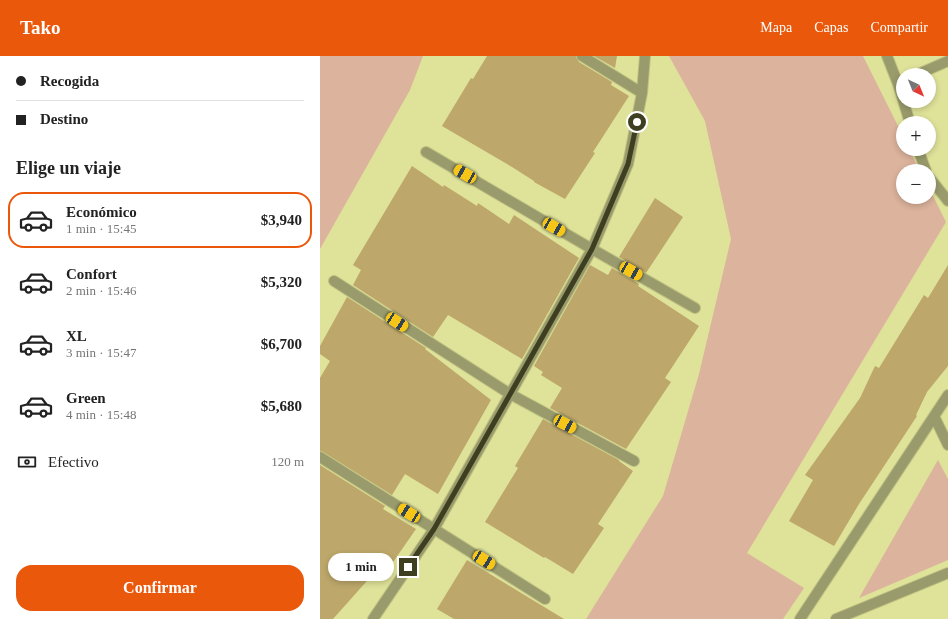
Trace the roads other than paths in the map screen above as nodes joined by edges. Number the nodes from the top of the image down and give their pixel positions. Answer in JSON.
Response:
{"nodes":[{"id":1,"x":582,"y":56,"type":"edge"},
{"id":2,"x":645,"y":56,"type":"edge"},
{"id":3,"x":887,"y":56,"type":"edge"},
{"id":4,"x":948,"y":60,"type":"edge"},
{"id":5,"x":931,"y":68,"type":"edge"},
{"id":6,"x":896,"y":75,"type":"edge"},
{"id":7,"x":642,"y":93,"type":"junction"},
{"id":8,"x":426,"y":152,"type":"dead end"},
{"id":9,"x":936,"y":186,"type":"edge"},
{"id":10,"x":948,"y":201,"type":"edge"},
{"id":11,"x":592,"y":249,"type":"junction"},
{"id":12,"x":334,"y":281,"type":"dead end"},
{"id":13,"x":695,"y":308,"type":"dead end"},
{"id":14,"x":510,"y":394,"type":"junction"},
{"id":15,"x":948,"y":395,"type":"edge"},
{"id":16,"x":940,"y":409,"type":"edge"},
{"id":17,"x":948,"y":445,"type":"edge"},
{"id":18,"x":320,"y":458,"type":"edge"},
{"id":19,"x":634,"y":461,"type":"dead end"},
{"id":20,"x":434,"y":529,"type":"junction"},
{"id":21,"x":948,"y":573,"type":"edge"},
{"id":22,"x":546,"y":599,"type":"dead end"},
{"id":23,"x":373,"y":619,"type":"edge"},
{"id":24,"x":800,"y":619,"type":"edge"},
{"id":25,"x":836,"y":619,"type":"edge"}],
"edges":[{"from":1,"to":7,"type":"street"},
{"from":2,"to":7,"type":"street"},
{"from":3,"to":6,"type":"street"},
{"from":4,"to":5,"type":"street"},
{"from":7,"to":11,"type":"street"},
{"from":8,"to":11,"type":"street"},
{"from":9,"to":10,"type":"street"},
{"from":11,"to":13,"type":"street"},
{"from":11,"to":14,"type":"street"},
{"from":12,"to":14,"type":"street"},
{"from":14,"to":19,"type":"street"},
{"from":14,"to":20,"type":"street"},
{"from":15,"to":16,"type":"street"},
{"from":16,"to":17,"type":"street"},
{"from":16,"to":24,"type":"street"},
{"from":18,"to":20,"type":"street"},
{"from":20,"to":22,"type":"street"},
{"from":20,"to":23,"type":"street"},
{"from":21,"to":25,"type":"street"}]}
